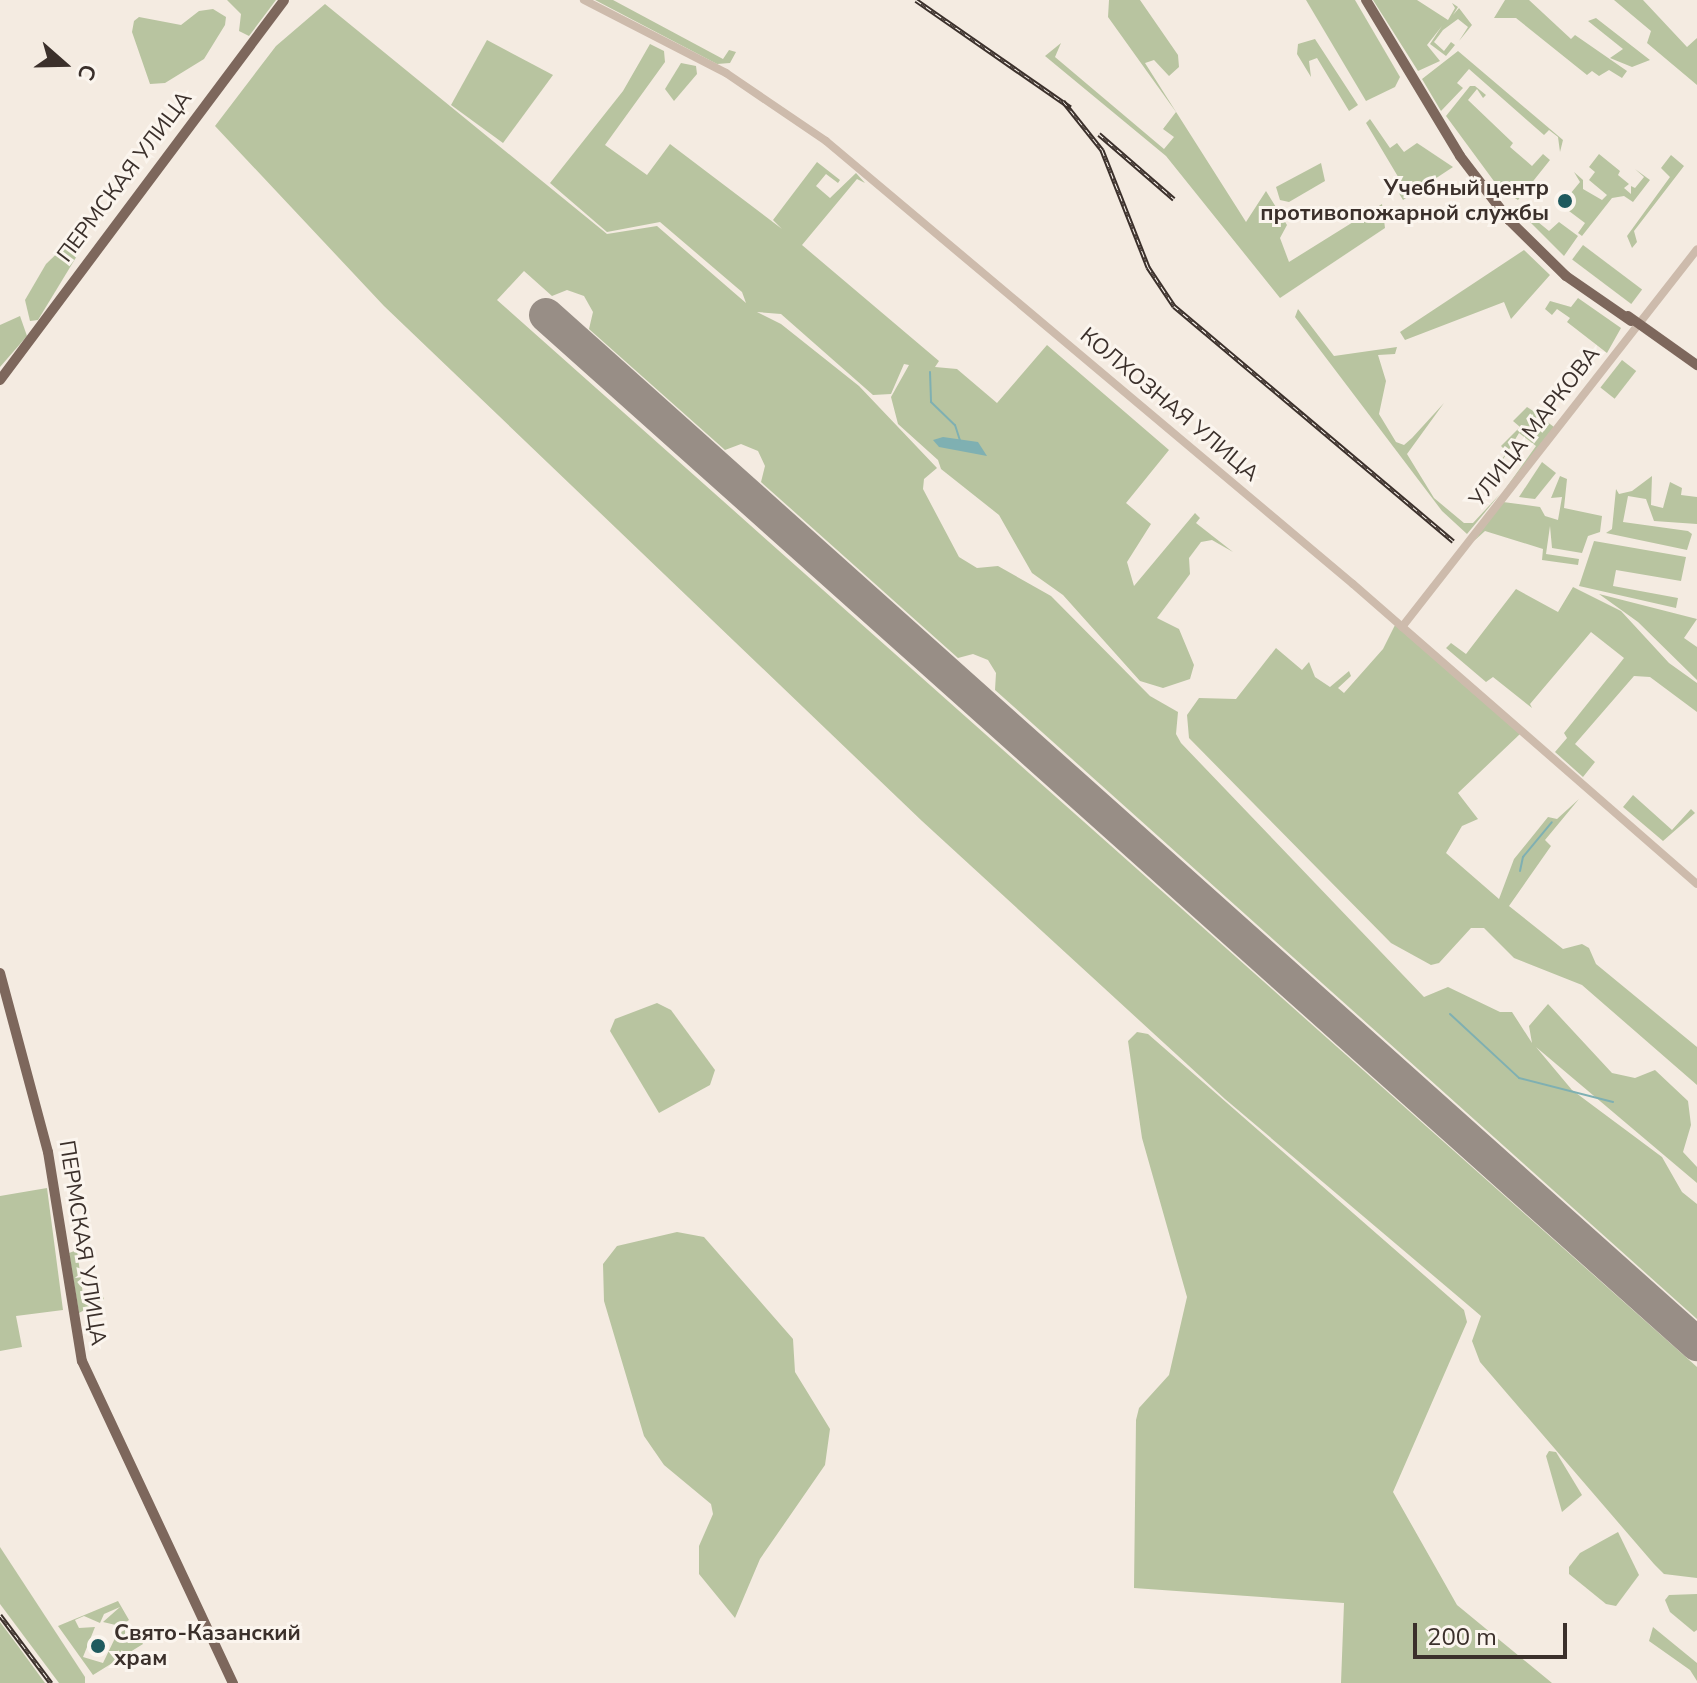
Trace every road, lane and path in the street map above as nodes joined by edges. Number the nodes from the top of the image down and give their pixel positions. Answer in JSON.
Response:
{"nodes":[{"id":1,"x":284,"y":0,"type":"edge"},
{"id":2,"x":584,"y":0,"type":"edge"},
{"id":3,"x":1366,"y":0,"type":"edge"},
{"id":4,"x":1697,"y":250,"type":"edge"},
{"id":5,"x":1634,"y":323,"type":"junction"},
{"id":6,"x":1697,"y":365,"type":"edge"},
{"id":7,"x":0,"y":380,"type":"edge"},
{"id":8,"x":1402,"y":627,"type":"junction"},
{"id":9,"x":1697,"y":884,"type":"edge"},
{"id":10,"x":0,"y":973,"type":"edge"},
{"id":11,"x":233,"y":1683,"type":"edge"}],
"edges":[{"from":1,"to":7,"type":"main road","name":"ПЕРМСКАЯ УЛИЦА"},
{"from":2,"to":8,"type":"street","name":"КОЛХОЗНАЯ УЛИЦА"},
{"from":3,"to":5,"type":"main road"},
{"from":4,"to":5,"type":"street","name":"УЛИЦА МАРКОВА"},
{"from":5,"to":6,"type":"main road"},
{"from":5,"to":8,"type":"street","name":"УЛИЦА МАРКОВА"},
{"from":8,"to":9,"type":"street","name":"КОЛХОЗНАЯ УЛИЦА"},
{"from":10,"to":11,"type":"main road","name":"ПЕРМСКАЯ УЛИЦА"}]}
